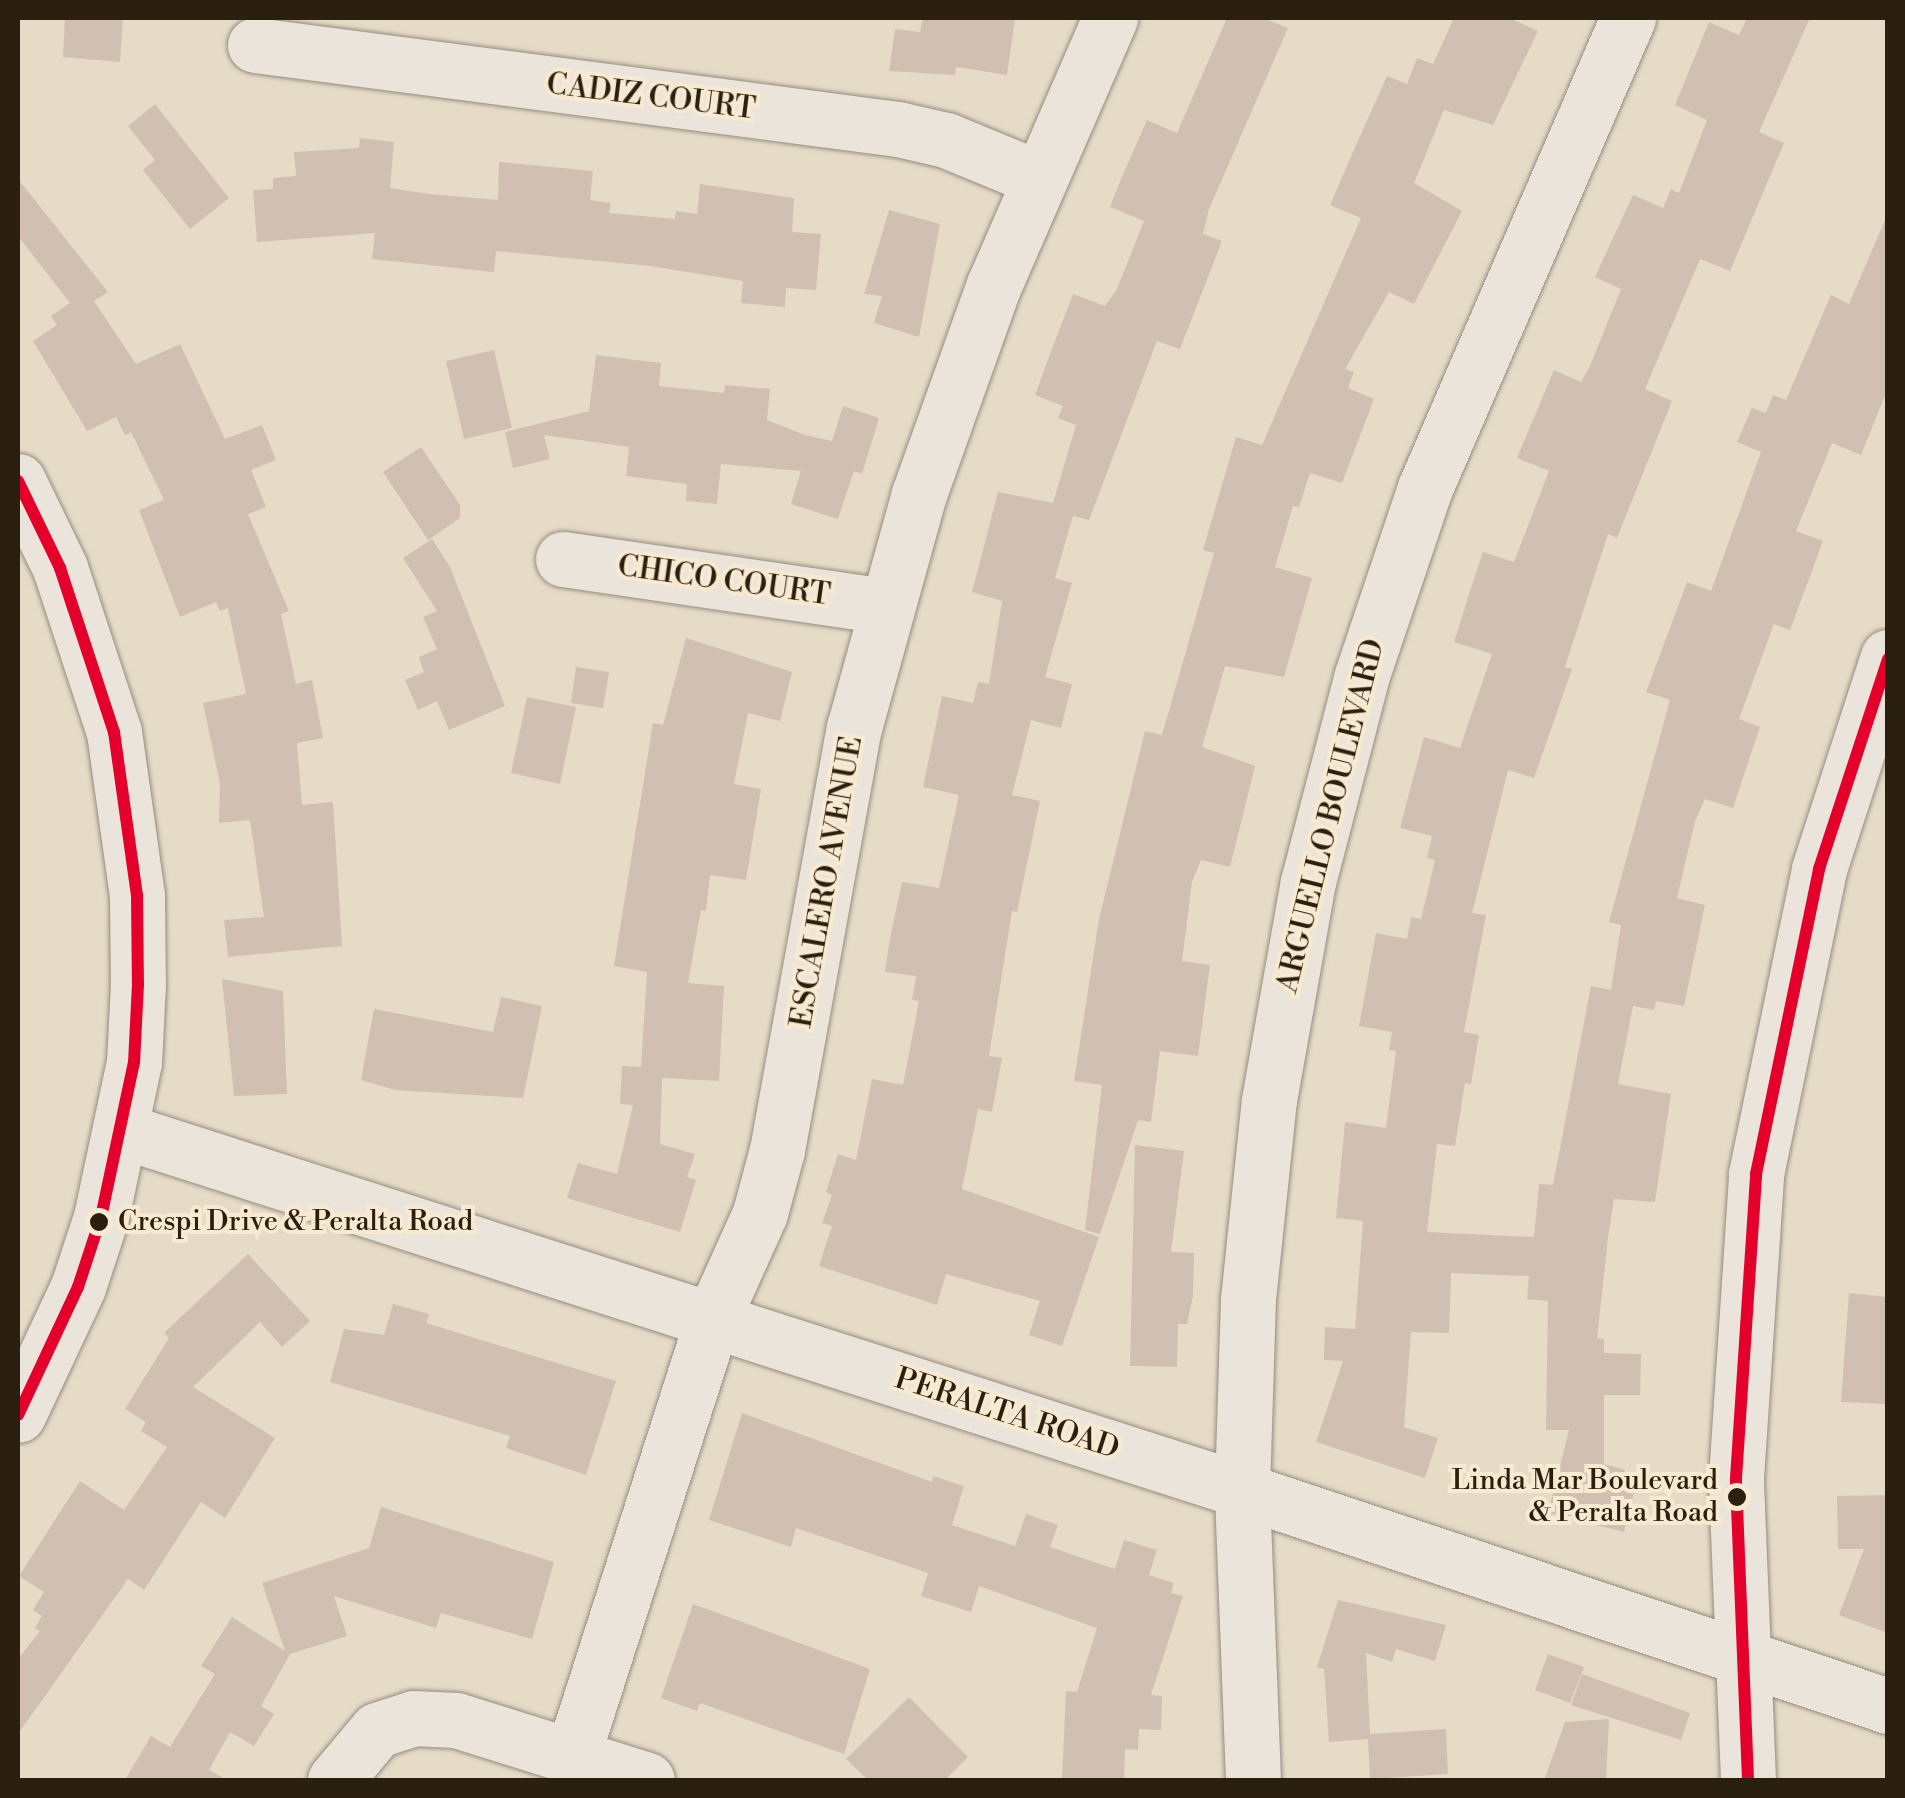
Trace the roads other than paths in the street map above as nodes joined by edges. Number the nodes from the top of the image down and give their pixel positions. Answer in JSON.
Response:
{"nodes":[{"id":1,"x":1110,"y":18,"type":"edge"},
{"id":2,"x":1628,"y":18,"type":"edge"},
{"id":3,"x":255,"y":45,"type":"dead end"},
{"id":4,"x":1038,"y":178,"type":"junction"},
{"id":5,"x":18,"y":481,"type":"edge"},
{"id":6,"x":563,"y":559,"type":"dead end"},
{"id":7,"x":884,"y":606,"type":"junction"},
{"id":8,"x":1888,"y":657,"type":"edge"},
{"id":9,"x":123,"y":1131,"type":"junction"},
{"id":10,"x":712,"y":1320,"type":"junction"},
{"id":11,"x":18,"y":1415,"type":"edge"},
{"id":12,"x":1242,"y":1490,"type":"junction"},
{"id":13,"x":1743,"y":1658,"type":"junction"},
{"id":14,"x":1888,"y":1706,"type":"edge"},
{"id":15,"x":572,"y":1757,"type":"junction"},
{"id":16,"x":335,"y":1780,"type":"edge"},
{"id":17,"x":647,"y":1780,"type":"edge"},
{"id":18,"x":1253,"y":1780,"type":"edge"},
{"id":19,"x":1748,"y":1780,"type":"edge"}],
"edges":[{"from":1,"to":4,"type":"street","name":"ESCALERO AVENUE"},
{"from":2,"to":12,"type":"street","name":"ARGUELLO BOULEVARD"},
{"from":3,"to":4,"type":"street","name":"CADIZ COURT"},
{"from":4,"to":7,"type":"street","name":"ESCALERO AVENUE"},
{"from":5,"to":9,"type":"street"},
{"from":6,"to":7,"type":"street","name":"CHICO COURT"},
{"from":7,"to":10,"type":"street","name":"ESCALERO AVENUE"},
{"from":8,"to":13,"type":"street"},
{"from":9,"to":10,"type":"street","name":"PERALTA ROAD"},
{"from":9,"to":11,"type":"street"},
{"from":10,"to":12,"type":"street","name":"PERALTA ROAD"},
{"from":10,"to":15,"type":"street","name":"ESCALERO AVENUE"},
{"from":12,"to":13,"type":"street","name":"PERALTA ROAD"},
{"from":12,"to":18,"type":"street","name":"ARGUELLO BOULEVARD"},
{"from":13,"to":14,"type":"street","name":"PERALTA ROAD"},
{"from":13,"to":19,"type":"street"},
{"from":15,"to":16,"type":"street"},
{"from":15,"to":17,"type":"street"}]}
